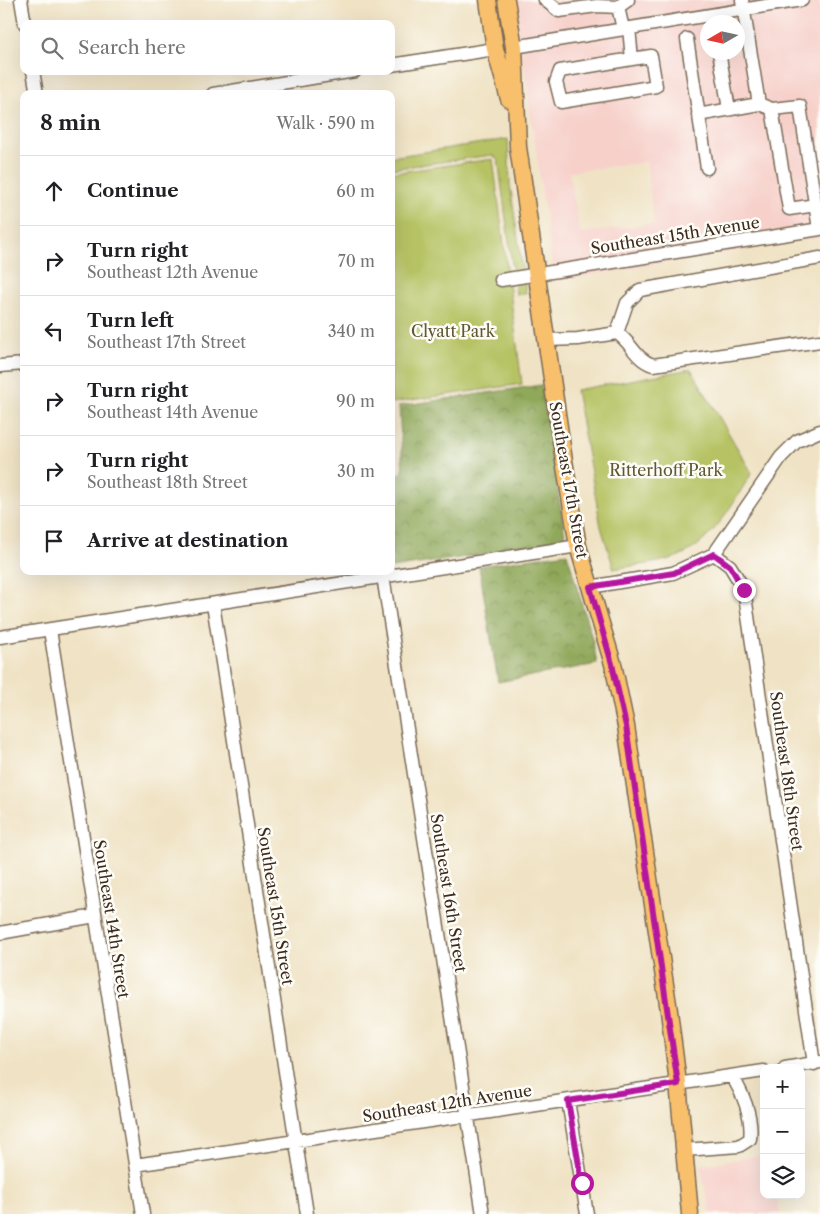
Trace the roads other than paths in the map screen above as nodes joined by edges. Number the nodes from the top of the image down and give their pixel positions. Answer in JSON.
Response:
{"nodes":[{"id":1,"x":21,"y":0,"type":"edge"},
{"id":2,"x":488,"y":0,"type":"edge"},
{"id":3,"x":506,"y":0,"type":"edge"},
{"id":4,"x":545,"y":0,"type":"edge"},
{"id":5,"x":802,"y":0,"type":"edge"},
{"id":6,"x":623,"y":4,"type":"edge"},
{"id":7,"x":742,"y":5,"type":"edge"},
{"id":8,"x":24,"y":20,"type":"edge"},
{"id":9,"x":626,"y":28,"type":"junction"},
{"id":10,"x":687,"y":39,"type":"dead end"},
{"id":11,"x":514,"y":47,"type":"junction"},
{"id":12,"x":495,"y":49,"type":"junction"},
{"id":13,"x":632,"y":59,"type":"junction"},
{"id":14,"x":720,"y":60,"type":"edge"},
{"id":15,"x":395,"y":65,"type":"edge"},
{"id":16,"x":34,"y":75,"type":"edge"},
{"id":17,"x":330,"y":75,"type":"edge"},
{"id":18,"x":36,"y":90,"type":"edge"},
{"id":19,"x":238,"y":90,"type":"edge"},
{"id":20,"x":758,"y":104,"type":"junction"},
{"id":21,"x":729,"y":109,"type":"junction"},
{"id":22,"x":772,"y":109,"type":"junction"},
{"id":23,"x":698,"y":115,"type":"junction"},
{"id":24,"x":516,"y":128,"type":"junction"},
{"id":25,"x":707,"y":168,"type":"dead end"},
{"id":26,"x":816,"y":205,"type":"junction"},
{"id":27,"x":820,"y":229,"type":"edge"},
{"id":28,"x":820,"y":258,"type":"edge"},
{"id":29,"x":536,"y":274,"type":"junction"},
{"id":30,"x":501,"y":280,"type":"dead end"},
{"id":31,"x":617,"y":333,"type":"junction"},
{"id":32,"x":546,"y":340,"type":"junction"},
{"id":33,"x":820,"y":340,"type":"edge"},
{"id":34,"x":20,"y":364,"type":"edge"},
{"id":35,"x":0,"y":366,"type":"edge"},
{"id":36,"x":820,"y":431,"type":"edge"},
{"id":37,"x":578,"y":546,"type":"junction"},
{"id":38,"x":714,"y":554,"type":"junction"},
{"id":39,"x":395,"y":574,"type":"edge"},
{"id":40,"x":390,"y":575,"type":"edge"},
{"id":41,"x":383,"y":576,"type":"junction"},
{"id":42,"x":590,"y":587,"type":"junction"},
{"id":43,"x":213,"y":604,"type":"junction"},
{"id":44,"x":50,"y":630,"type":"junction"},
{"id":45,"x":0,"y":637,"type":"edge"},
{"id":46,"x":95,"y":916,"type":"junction"},
{"id":47,"x":0,"y":933,"type":"edge"},
{"id":48,"x":817,"y":1063,"type":"edge"},
{"id":49,"x":760,"y":1072,"type":"edge"},
{"id":50,"x":732,"y":1076,"type":"junction"},
{"id":51,"x":678,"y":1084,"type":"junction"},
{"id":52,"x":568,"y":1101,"type":"junction"},
{"id":53,"x":467,"y":1116,"type":"junction"},
{"id":54,"x":296,"y":1143,"type":"junction"},
{"id":55,"x":684,"y":1150,"type":"junction"},
{"id":56,"x":135,"y":1165,"type":"junction"},
{"id":57,"x":143,"y":1214,"type":"edge"},
{"id":58,"x":307,"y":1214,"type":"edge"},
{"id":59,"x":483,"y":1214,"type":"edge"},
{"id":60,"x":587,"y":1214,"type":"edge"},
{"id":61,"x":690,"y":1214,"type":"edge"}],
"edges":[{"from":1,"to":8,"type":"street"},
{"from":2,"to":12,"type":"main road","name":"Southeast 17th Street"},
{"from":3,"to":11,"type":"main road","name":"Southeast 17th Street"},
{"from":4,"to":6,"type":"street"},
{"from":5,"to":7,"type":"street"},
{"from":6,"to":9,"type":"street"},
{"from":7,"to":9,"type":"street"},
{"from":7,"to":20,"type":"street"},
{"from":9,"to":11,"type":"street"},
{"from":9,"to":13,"type":"street"},
{"from":10,"to":23,"type":"street"},
{"from":11,"to":24,"type":"main road","name":"Southeast 17th Street"},
{"from":12,"to":15,"type":"street"},
{"from":12,"to":24,"type":"main road","name":"Southeast 17th Street"},
{"from":13,"to":13,"type":"street"},
{"from":14,"to":21,"type":"street"},
{"from":16,"to":18,"type":"street"},
{"from":17,"to":19,"type":"street"},
{"from":20,"to":21,"type":"street"},
{"from":20,"to":22,"type":"street"},
{"from":21,"to":23,"type":"street"},
{"from":22,"to":26,"type":"street"},
{"from":22,"to":26,"type":"street"},
{"from":23,"to":25,"type":"street"},
{"from":24,"to":29,"type":"main road","name":"Southeast 17th Street"},
{"from":26,"to":27,"type":"street"},
{"from":27,"to":29,"type":"street","name":"Southeast 15th Avenue"},
{"from":28,"to":31,"type":"street"},
{"from":29,"to":30,"type":"street","name":"Southeast 15th Avenue"},
{"from":29,"to":32,"type":"main road","name":"Southeast 17th Street"},
{"from":31,"to":32,"type":"street"},
{"from":31,"to":33,"type":"street"},
{"from":32,"to":37,"type":"main road","name":"Southeast 17th Street"},
{"from":34,"to":35,"type":"street"},
{"from":36,"to":38,"type":"street"},
{"from":37,"to":39,"type":"street"},
{"from":37,"to":42,"type":"main road","name":"Southeast 17th Street"},
{"from":38,"to":42,"type":"street"},
{"from":38,"to":48,"type":"street","name":"Southeast 18th Street"},
{"from":40,"to":41,"type":"street"},
{"from":41,"to":43,"type":"street"},
{"from":41,"to":53,"type":"street","name":"Southeast 16th Street"},
{"from":42,"to":51,"type":"main road","name":"Southeast 17th Street"},
{"from":43,"to":44,"type":"street"},
{"from":43,"to":54,"type":"street","name":"Southeast 15th Street"},
{"from":44,"to":45,"type":"street"},
{"from":44,"to":46,"type":"street","name":"Southeast 14th Street"},
{"from":46,"to":47,"type":"street"},
{"from":46,"to":56,"type":"street","name":"Southeast 14th Street"},
{"from":49,"to":50,"type":"street","name":"Southeast 12th Avenue"},
{"from":50,"to":51,"type":"street","name":"Southeast 12th Avenue"},
{"from":50,"to":55,"type":"street"},
{"from":51,"to":52,"type":"street","name":"Southeast 12th Avenue"},
{"from":51,"to":55,"type":"main road","name":"Southeast 17th Street"},
{"from":52,"to":53,"type":"street","name":"Southeast 12th Avenue"},
{"from":52,"to":60,"type":"street"},
{"from":53,"to":54,"type":"street","name":"Southeast 12th Avenue"},
{"from":53,"to":59,"type":"street","name":"Southeast 16th Street"},
{"from":54,"to":56,"type":"street","name":"Southeast 12th Avenue"},
{"from":54,"to":58,"type":"street","name":"Southeast 15th Street"},
{"from":55,"to":61,"type":"main road","name":"Southeast 17th Street"},
{"from":56,"to":57,"type":"street","name":"Southeast 14th Street"}]}
